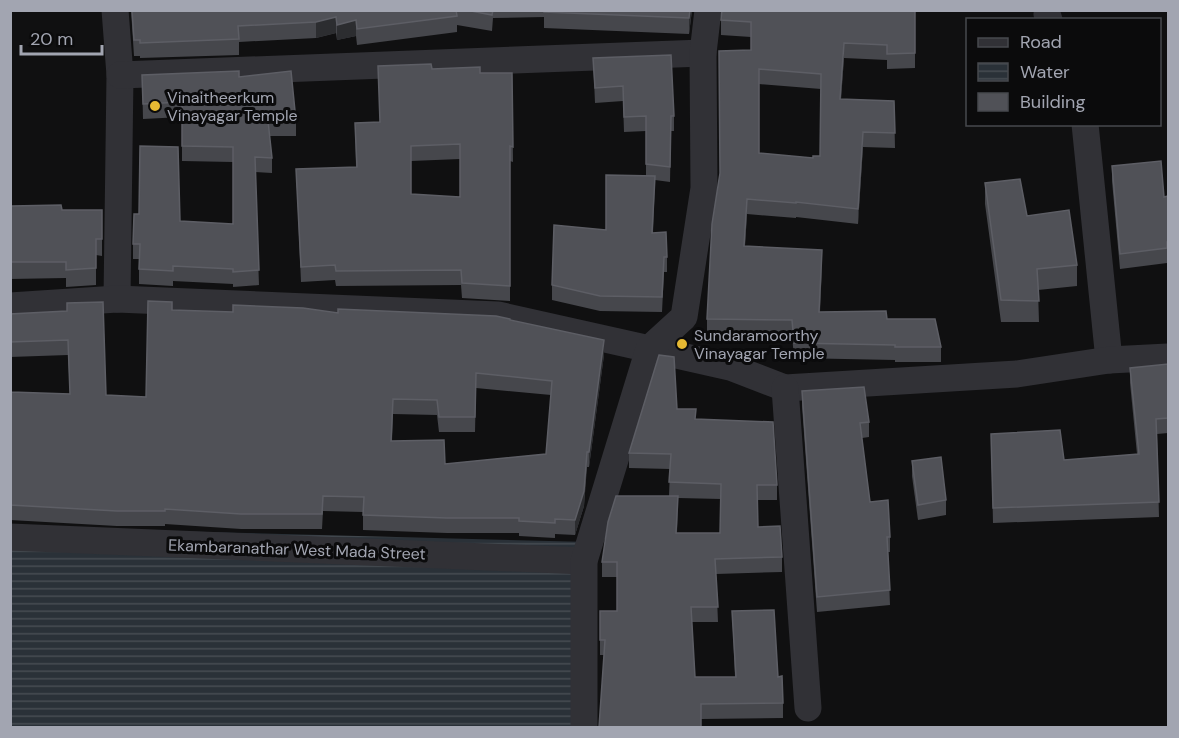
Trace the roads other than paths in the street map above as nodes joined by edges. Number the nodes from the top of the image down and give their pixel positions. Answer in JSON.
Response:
{"nodes":[{"id":1,"x":115,"y":10,"type":"edge"},
{"id":2,"x":708,"y":10,"type":"edge"},
{"id":3,"x":703,"y":53,"type":"junction"},
{"id":4,"x":120,"y":75,"type":"junction"},
{"id":5,"x":1084,"y":126,"type":"edge"},
{"id":6,"x":117,"y":299,"type":"junction"},
{"id":7,"x":10,"y":306,"type":"edge"},
{"id":8,"x":648,"y":349,"type":"junction"},
{"id":9,"x":1168,"y":357,"type":"edge"},
{"id":10,"x":1108,"y":360,"type":"junction"},
{"id":11,"x":785,"y":388,"type":"junction"},
{"id":12,"x":10,"y":537,"type":"edge"},
{"id":13,"x":584,"y":561,"type":"junction"},
{"id":14,"x":808,"y":708,"type":"dead end"},
{"id":15,"x":584,"y":728,"type":"edge"}],
"edges":[{"from":1,"to":4,"type":"street"},
{"from":2,"to":3,"type":"street"},
{"from":3,"to":4,"type":"street"},
{"from":3,"to":8,"type":"street"},
{"from":4,"to":6,"type":"street"},
{"from":5,"to":10,"type":"street"},
{"from":6,"to":7,"type":"street"},
{"from":6,"to":8,"type":"street"},
{"from":8,"to":11,"type":"street"},
{"from":8,"to":13,"type":"street"},
{"from":9,"to":10,"type":"street"},
{"from":10,"to":11,"type":"street"},
{"from":11,"to":14,"type":"street"},
{"from":12,"to":13,"type":"street","name":"Ekambaranathar West Mada Street"},
{"from":13,"to":15,"type":"street"}]}
